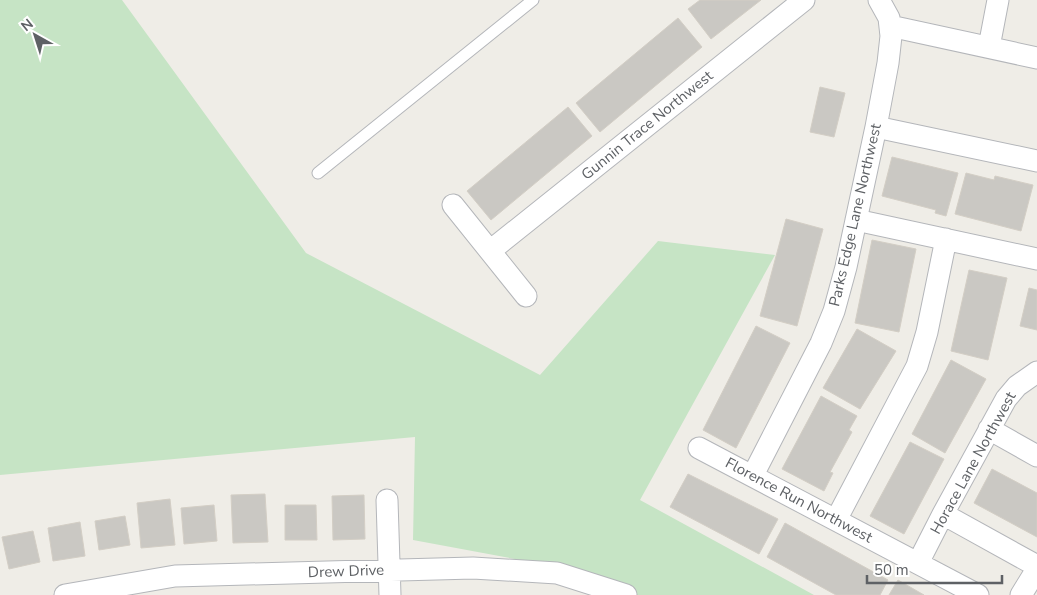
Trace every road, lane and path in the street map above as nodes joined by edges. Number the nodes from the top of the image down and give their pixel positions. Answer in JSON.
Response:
{"nodes":[{"id":1,"x":533,"y":0,"type":"edge"},
{"id":2,"x":804,"y":0,"type":"edge"},
{"id":3,"x":879,"y":0,"type":"edge"},
{"id":4,"x":998,"y":0,"type":"edge"},
{"id":5,"x":890,"y":26,"type":"junction"},
{"id":6,"x":988,"y":47,"type":"junction"},
{"id":7,"x":1037,"y":58,"type":"edge"},
{"id":8,"x":876,"y":127,"type":"junction"},
{"id":9,"x":1037,"y":162,"type":"edge"},
{"id":10,"x":318,"y":173,"type":"dead end"},
{"id":11,"x":453,"y":205,"type":"dead end"},
{"id":12,"x":856,"y":220,"type":"junction"},
{"id":13,"x":946,"y":239,"type":"junction"},
{"id":14,"x":490,"y":251,"type":"junction"},
{"id":15,"x":1037,"y":259,"type":"edge"},
{"id":16,"x":526,"y":296,"type":"dead end"},
{"id":17,"x":1037,"y":372,"type":"edge"},
{"id":18,"x":990,"y":429,"type":"junction"},
{"id":19,"x":700,"y":448,"type":"dead end"},
{"id":20,"x":1037,"y":456,"type":"edge"},
{"id":21,"x":753,"y":475,"type":"junction"},
{"id":22,"x":387,"y":500,"type":"dead end"},
{"id":23,"x":943,"y":514,"type":"junction"},
{"id":24,"x":836,"y":520,"type":"junction"},
{"id":25,"x":918,"y":563,"type":"junction"},
{"id":26,"x":1037,"y":567,"type":"edge"},
{"id":27,"x":389,"y":570,"type":"junction"},
{"id":28,"x":64,"y":595,"type":"edge"},
{"id":29,"x":390,"y":595,"type":"edge"},
{"id":30,"x":626,"y":595,"type":"edge"},
{"id":31,"x":978,"y":595,"type":"edge"},
{"id":32,"x":1022,"y":595,"type":"edge"}],
"edges":[{"from":1,"to":10,"type":"lane"},
{"from":2,"to":14,"type":"street","name":"Gunnin Trace Northwest"},
{"from":3,"to":5,"type":"street","name":"Parks Edge Lane Northwest"},
{"from":4,"to":6,"type":"street"},
{"from":5,"to":6,"type":"street"},
{"from":5,"to":8,"type":"street","name":"Parks Edge Lane Northwest"},
{"from":6,"to":7,"type":"street"},
{"from":8,"to":9,"type":"street"},
{"from":8,"to":12,"type":"street","name":"Parks Edge Lane Northwest"},
{"from":11,"to":14,"type":"street"},
{"from":12,"to":13,"type":"street"},
{"from":12,"to":21,"type":"street","name":"Parks Edge Lane Northwest"},
{"from":13,"to":15,"type":"street"},
{"from":13,"to":24,"type":"street"},
{"from":14,"to":16,"type":"street"},
{"from":17,"to":18,"type":"street","name":"Horace Lane Northwest"},
{"from":18,"to":20,"type":"street"},
{"from":18,"to":23,"type":"street","name":"Horace Lane Northwest"},
{"from":19,"to":21,"type":"street","name":"Florence Run Northwest"},
{"from":21,"to":24,"type":"street","name":"Florence Run Northwest"},
{"from":22,"to":27,"type":"street"},
{"from":23,"to":25,"type":"street","name":"Horace Lane Northwest"},
{"from":23,"to":26,"type":"street"},
{"from":24,"to":25,"type":"street","name":"Florence Run Northwest"},
{"from":25,"to":31,"type":"street","name":"Florence Run Northwest"},
{"from":26,"to":32,"type":"street"},
{"from":27,"to":28,"type":"street","name":"Drew Drive"},
{"from":27,"to":29,"type":"street"},
{"from":27,"to":30,"type":"street","name":"Drew Drive"}]}
